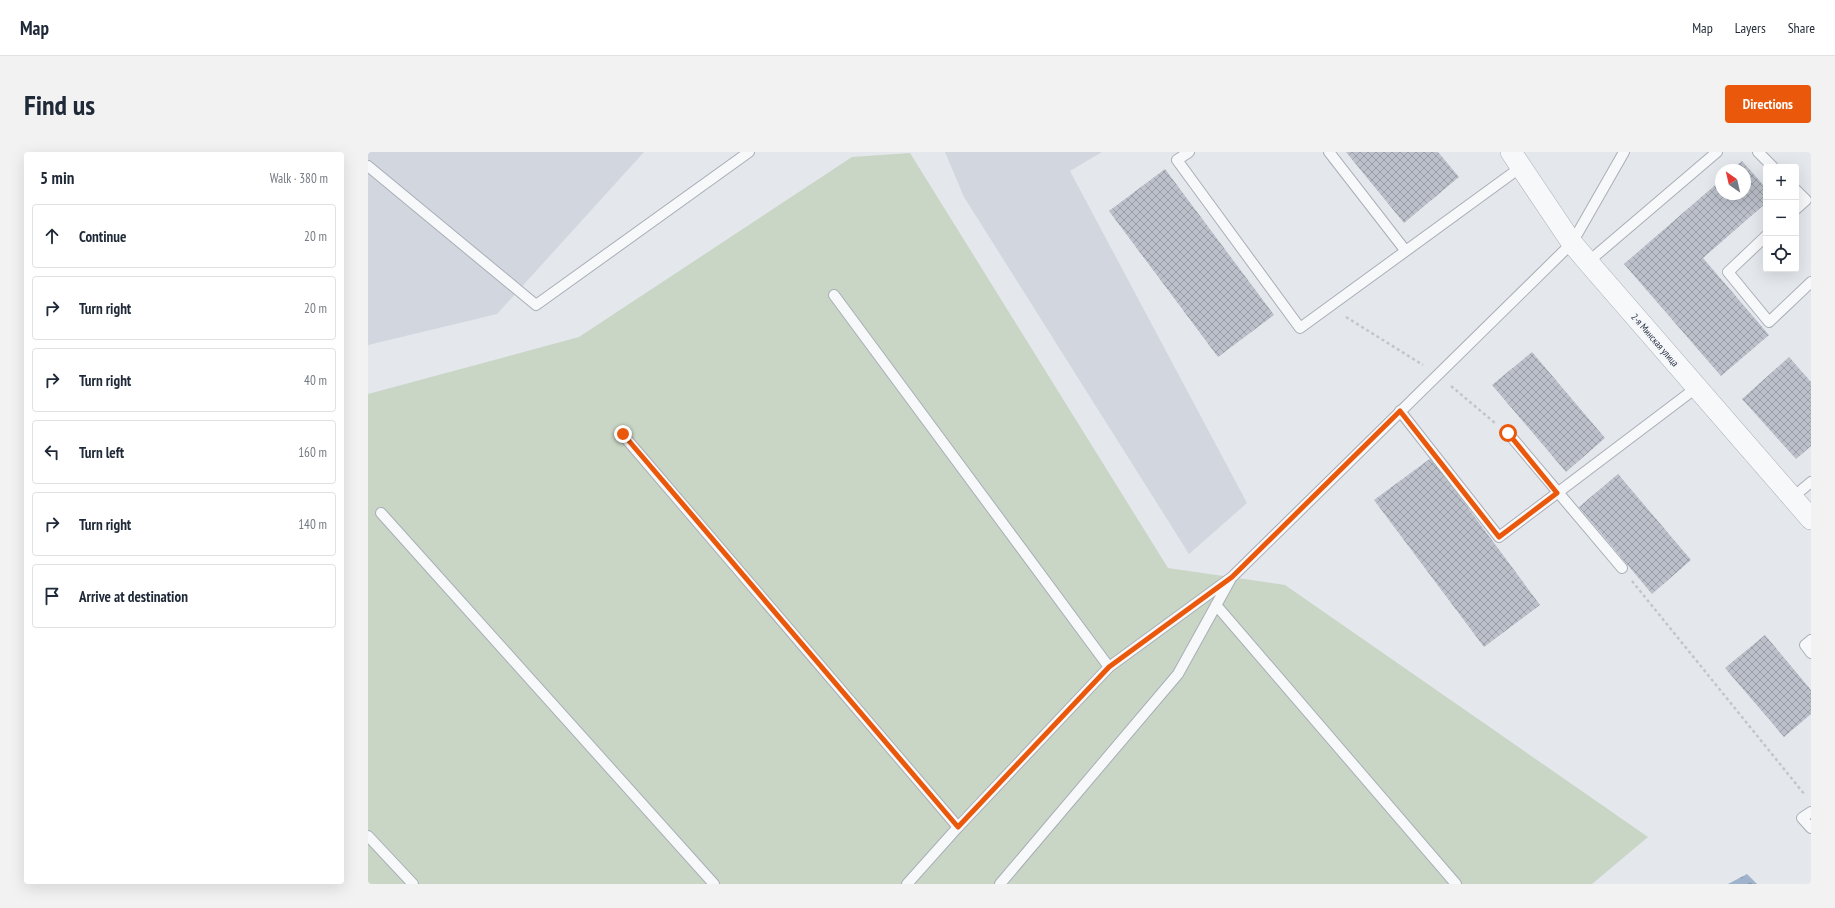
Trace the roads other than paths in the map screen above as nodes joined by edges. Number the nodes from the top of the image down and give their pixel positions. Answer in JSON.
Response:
{"nodes":[{"id":1,"x":749,"y":152,"type":"edge"},
{"id":2,"x":1189,"y":152,"type":"edge"},
{"id":3,"x":1329,"y":152,"type":"edge"},
{"id":4,"x":1624,"y":152,"type":"edge"},
{"id":5,"x":1717,"y":152,"type":"edge"},
{"id":6,"x":1758,"y":152,"type":"edge"},
{"id":7,"x":1516,"y":160,"type":"edge"},
{"id":8,"x":1770,"y":164,"type":"edge"},
{"id":9,"x":368,"y":166,"type":"edge"},
{"id":10,"x":1799,"y":193,"type":"edge"},
{"id":11,"x":1808,"y":203,"type":"edge"},
{"id":12,"x":1799,"y":208,"type":"edge"},
{"id":13,"x":1763,"y":239,"type":"edge"},
{"id":14,"x":1572,"y":243,"type":"junction"},
{"id":15,"x":1405,"y":250,"type":"junction"},
{"id":16,"x":1588,"y":262,"type":"junction"},
{"id":17,"x":1811,"y":282,"type":"edge"},
{"id":18,"x":834,"y":295,"type":"dead end"},
{"id":19,"x":1696,"y":388,"type":"junction"},
{"id":20,"x":1400,"y":411,"type":"junction"},
{"id":21,"x":1508,"y":433,"type":"dead end"},
{"id":22,"x":623,"y":434,"type":"dead end"},
{"id":23,"x":1811,"y":482,"type":"edge"},
{"id":24,"x":1557,"y":493,"type":"junction"},
{"id":25,"x":1793,"y":497,"type":"junction"},
{"id":26,"x":381,"y":513,"type":"dead end"},
{"id":27,"x":1811,"y":519,"type":"edge"},
{"id":28,"x":1622,"y":568,"type":"road end"},
{"id":29,"x":1232,"y":577,"type":"junction"},
{"id":30,"x":1216,"y":605,"type":"junction"},
{"id":31,"x":1811,"y":640,"type":"edge"},
{"id":32,"x":1811,"y":653,"type":"edge"},
{"id":33,"x":1109,"y":667,"type":"junction"},
{"id":34,"x":1811,"y":812,"type":"edge"},
{"id":35,"x":958,"y":827,"type":"junction"},
{"id":36,"x":1811,"y":828,"type":"edge"},
{"id":37,"x":368,"y":836,"type":"edge"},
{"id":38,"x":413,"y":884,"type":"edge"},
{"id":39,"x":714,"y":884,"type":"edge"},
{"id":40,"x":907,"y":884,"type":"edge"},
{"id":41,"x":1000,"y":884,"type":"edge"},
{"id":42,"x":1456,"y":884,"type":"edge"}],
"edges":[{"from":1,"to":9,"type":"lane"},
{"from":2,"to":15,"type":"lane"},
{"from":3,"to":15,"type":"lane"},
{"from":4,"to":14,"type":"lane"},
{"from":5,"to":16,"type":"lane"},
{"from":6,"to":8,"type":"lane"},
{"from":7,"to":14,"type":"street","name":"2-я Минская улица"},
{"from":7,"to":15,"type":"lane"},
{"from":10,"to":11,"type":"lane"},
{"from":11,"to":12,"type":"lane"},
{"from":13,"to":17,"type":"lane"},
{"from":14,"to":16,"type":"street","name":"2-я Минская улица"},
{"from":14,"to":20,"type":"lane"},
{"from":16,"to":19,"type":"street","name":"2-я Минская улица"},
{"from":18,"to":33,"type":"lane"},
{"from":19,"to":24,"type":"lane"},
{"from":19,"to":25,"type":"street","name":"2-я Минская улица"},
{"from":20,"to":24,"type":"lane"},
{"from":20,"to":29,"type":"lane"},
{"from":21,"to":24,"type":"lane"},
{"from":22,"to":35,"type":"lane"},
{"from":23,"to":25,"type":"lane"},
{"from":24,"to":28,"type":"lane"},
{"from":25,"to":27,"type":"street","name":"2-я Минская улица"},
{"from":26,"to":39,"type":"lane"},
{"from":29,"to":30,"type":"lane"},
{"from":29,"to":33,"type":"lane"},
{"from":30,"to":41,"type":"lane"},
{"from":30,"to":42,"type":"lane"},
{"from":31,"to":32,"type":"lane"},
{"from":33,"to":35,"type":"lane"},
{"from":34,"to":36,"type":"lane"},
{"from":35,"to":40,"type":"lane"},
{"from":37,"to":38,"type":"lane"}]}
